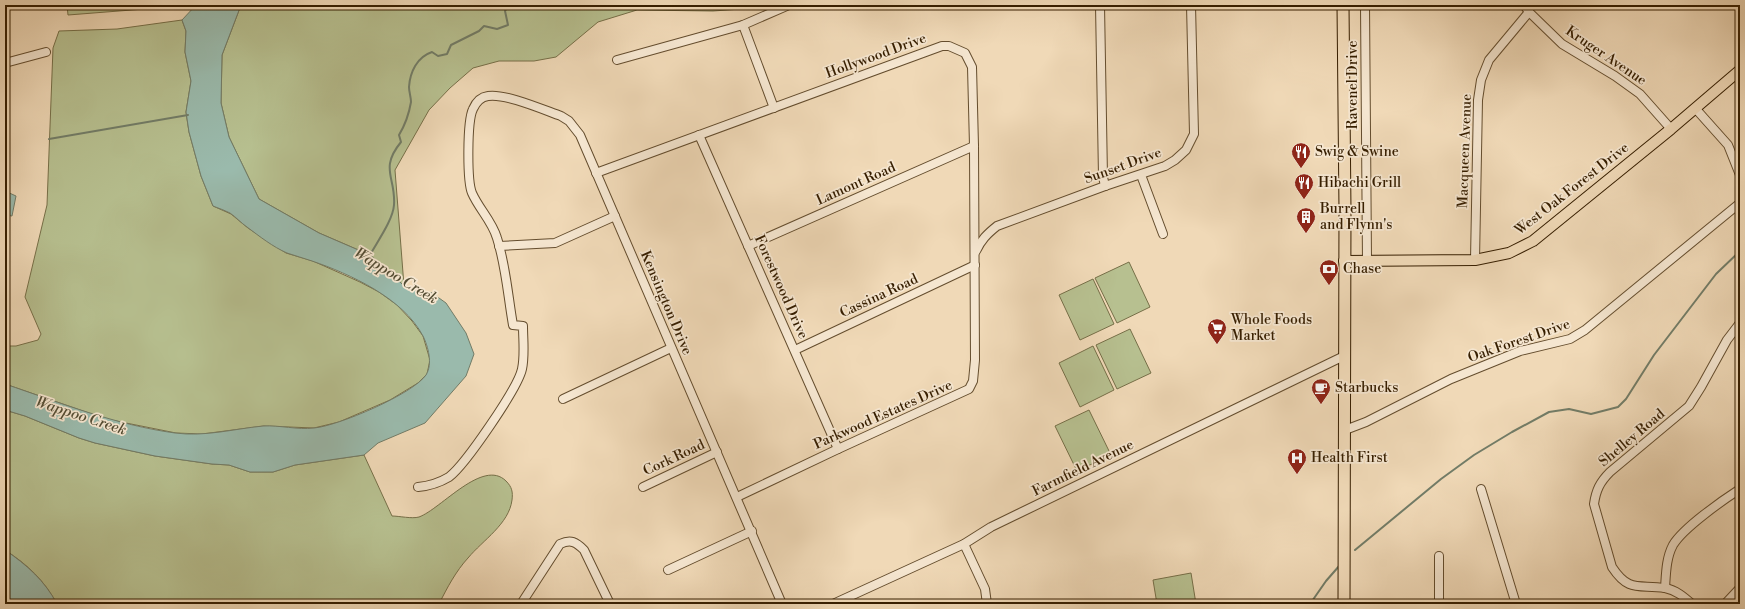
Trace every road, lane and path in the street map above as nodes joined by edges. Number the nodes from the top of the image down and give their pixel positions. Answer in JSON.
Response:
{"nodes":[{"id":1,"x":789,"y":5,"type":"edge"},
{"id":2,"x":1100,"y":5,"type":"edge"},
{"id":3,"x":1191,"y":5,"type":"edge"},
{"id":4,"x":1343,"y":5,"type":"edge"},
{"id":5,"x":1365,"y":5,"type":"edge"},
{"id":6,"x":1527,"y":8,"type":"edge"},
{"id":7,"x":743,"y":25,"type":"junction"},
{"id":8,"x":46,"y":52,"type":"dead end"},
{"id":9,"x":617,"y":60,"type":"dead end"},
{"id":10,"x":5,"y":63,"type":"edge"},
{"id":11,"x":1740,"y":70,"type":"edge"},
{"id":12,"x":774,"y":108,"type":"junction"},
{"id":13,"x":1695,"y":108,"type":"junction"},
{"id":14,"x":1671,"y":130,"type":"junction"},
{"id":15,"x":700,"y":135,"type":"junction"},
{"id":16,"x":974,"y":146,"type":"junction"},
{"id":17,"x":596,"y":173,"type":"junction"},
{"id":18,"x":1141,"y":175,"type":"junction"},
{"id":19,"x":1740,"y":175,"type":"edge"},
{"id":20,"x":1105,"y":186,"type":"junction"},
{"id":21,"x":1740,"y":203,"type":"edge"},
{"id":22,"x":615,"y":216,"type":"junction"},
{"id":23,"x":1163,"y":234,"type":"dead end"},
{"id":24,"x":499,"y":246,"type":"junction"},
{"id":25,"x":748,"y":246,"type":"junction"},
{"id":26,"x":975,"y":253,"type":"junction"},
{"id":27,"x":1367,"y":260,"type":"junction"},
{"id":28,"x":1475,"y":260,"type":"junction"},
{"id":29,"x":1344,"y":261,"type":"junction"},
{"id":30,"x":975,"y":265,"type":"junction"},
{"id":31,"x":1740,"y":323,"type":"edge"},
{"id":32,"x":671,"y":348,"type":"junction"},
{"id":33,"x":795,"y":350,"type":"junction"},
{"id":34,"x":1344,"y":356,"type":"junction"},
{"id":35,"x":563,"y":399,"type":"dead end"},
{"id":36,"x":1345,"y":430,"type":"junction"},
{"id":37,"x":838,"y":448,"type":"junction"},
{"id":38,"x":717,"y":452,"type":"junction"},
{"id":39,"x":418,"y":487,"type":"dead end"},
{"id":40,"x":643,"y":488,"type":"dead end"},
{"id":41,"x":1481,"y":489,"type":"dead end"},
{"id":42,"x":1740,"y":489,"type":"edge"},
{"id":43,"x":738,"y":497,"type":"junction"},
{"id":44,"x":752,"y":531,"type":"junction"},
{"id":45,"x":964,"y":544,"type":"junction"},
{"id":46,"x":1439,"y":556,"type":"dead end"},
{"id":47,"x":668,"y":570,"type":"dead end"},
{"id":48,"x":1665,"y":588,"type":"junction"},
{"id":49,"x":1740,"y":588,"type":"edge"},
{"id":50,"x":521,"y":604,"type":"edge"},
{"id":51,"x":610,"y":604,"type":"edge"},
{"id":52,"x":782,"y":604,"type":"edge"},
{"id":53,"x":833,"y":604,"type":"edge"},
{"id":54,"x":987,"y":604,"type":"edge"},
{"id":55,"x":1344,"y":604,"type":"edge"},
{"id":56,"x":1439,"y":604,"type":"edge"},
{"id":57,"x":1516,"y":604,"type":"edge"},
{"id":58,"x":1692,"y":604,"type":"edge"},
{"id":59,"x":1725,"y":604,"type":"edge"}],
"edges":[{"from":1,"to":7,"type":"street"},
{"from":2,"to":20,"type":"street"},
{"from":3,"to":18,"type":"street","name":"Sunset Drive"},
{"from":4,"to":29,"type":"highway"},
{"from":5,"to":27,"type":"street","name":"Ravenel Drive"},
{"from":6,"to":14,"type":"street","name":"Kruger Avenue"},
{"from":6,"to":28,"type":"street","name":"Macqueen Avenue"},
{"from":7,"to":9,"type":"street"},
{"from":7,"to":12,"type":"street"},
{"from":8,"to":10,"type":"street"},
{"from":11,"to":13,"type":"main road","name":"West Oak Forest Drive"},
{"from":12,"to":15,"type":"street","name":"Hollywood Drive"},
{"from":12,"to":16,"type":"street","name":"Hollywood Drive"},
{"from":13,"to":14,"type":"main road","name":"West Oak Forest Drive"},
{"from":13,"to":19,"type":"street"},
{"from":14,"to":28,"type":"main road","name":"West Oak Forest Drive"},
{"from":15,"to":17,"type":"street","name":"Hollywood Drive"},
{"from":15,"to":25,"type":"street","name":"Forestwood Drive"},
{"from":16,"to":25,"type":"street","name":"Lamont Road"},
{"from":16,"to":26,"type":"street","name":"Hollywood Drive"},
{"from":17,"to":22,"type":"street","name":"Kensington Drive"},
{"from":17,"to":24,"type":"street","name":"Kensington Drive"},
{"from":18,"to":20,"type":"street","name":"Sunset Drive"},
{"from":18,"to":23,"type":"street"},
{"from":20,"to":26,"type":"street","name":"Sunset Drive"},
{"from":21,"to":36,"type":"street","name":"Oak Forest Drive"},
{"from":22,"to":24,"type":"street"},
{"from":22,"to":32,"type":"street","name":"Kensington Drive"},
{"from":24,"to":39,"type":"street"},
{"from":25,"to":33,"type":"street","name":"Forestwood Drive"},
{"from":26,"to":30,"type":"street","name":"Hollywood Drive"},
{"from":27,"to":28,"type":"main road","name":"West Oak Forest Drive"},
{"from":27,"to":29,"type":"main road","name":"West Oak Forest Drive"},
{"from":29,"to":34,"type":"highway"},
{"from":30,"to":33,"type":"street","name":"Cassina Road"},
{"from":30,"to":37,"type":"street","name":"Parkwood Estates Drive"},
{"from":31,"to":48,"type":"street","name":"Shelley Road"},
{"from":32,"to":35,"type":"street"},
{"from":32,"to":38,"type":"street","name":"Kensington Drive"},
{"from":33,"to":37,"type":"street","name":"Forestwood Drive"},
{"from":34,"to":36,"type":"highway"},
{"from":34,"to":45,"type":"street","name":"Farmfield Avenue"},
{"from":36,"to":55,"type":"highway"},
{"from":37,"to":43,"type":"street","name":"Parkwood Estates Drive"},
{"from":38,"to":40,"type":"street","name":"Cork Road"},
{"from":38,"to":43,"type":"street","name":"Kensington Drive"},
{"from":41,"to":57,"type":"street"},
{"from":42,"to":48,"type":"street"},
{"from":43,"to":44,"type":"street","name":"Kensington Drive"},
{"from":44,"to":47,"type":"street"},
{"from":44,"to":52,"type":"street","name":"Kensington Drive"},
{"from":45,"to":53,"type":"street","name":"Farmfield Avenue"},
{"from":45,"to":54,"type":"street"},
{"from":46,"to":56,"type":"street"},
{"from":48,"to":58,"type":"street","name":"Shelley Road"},
{"from":49,"to":59,"type":"street"},
{"from":50,"to":51,"type":"street"}]}
